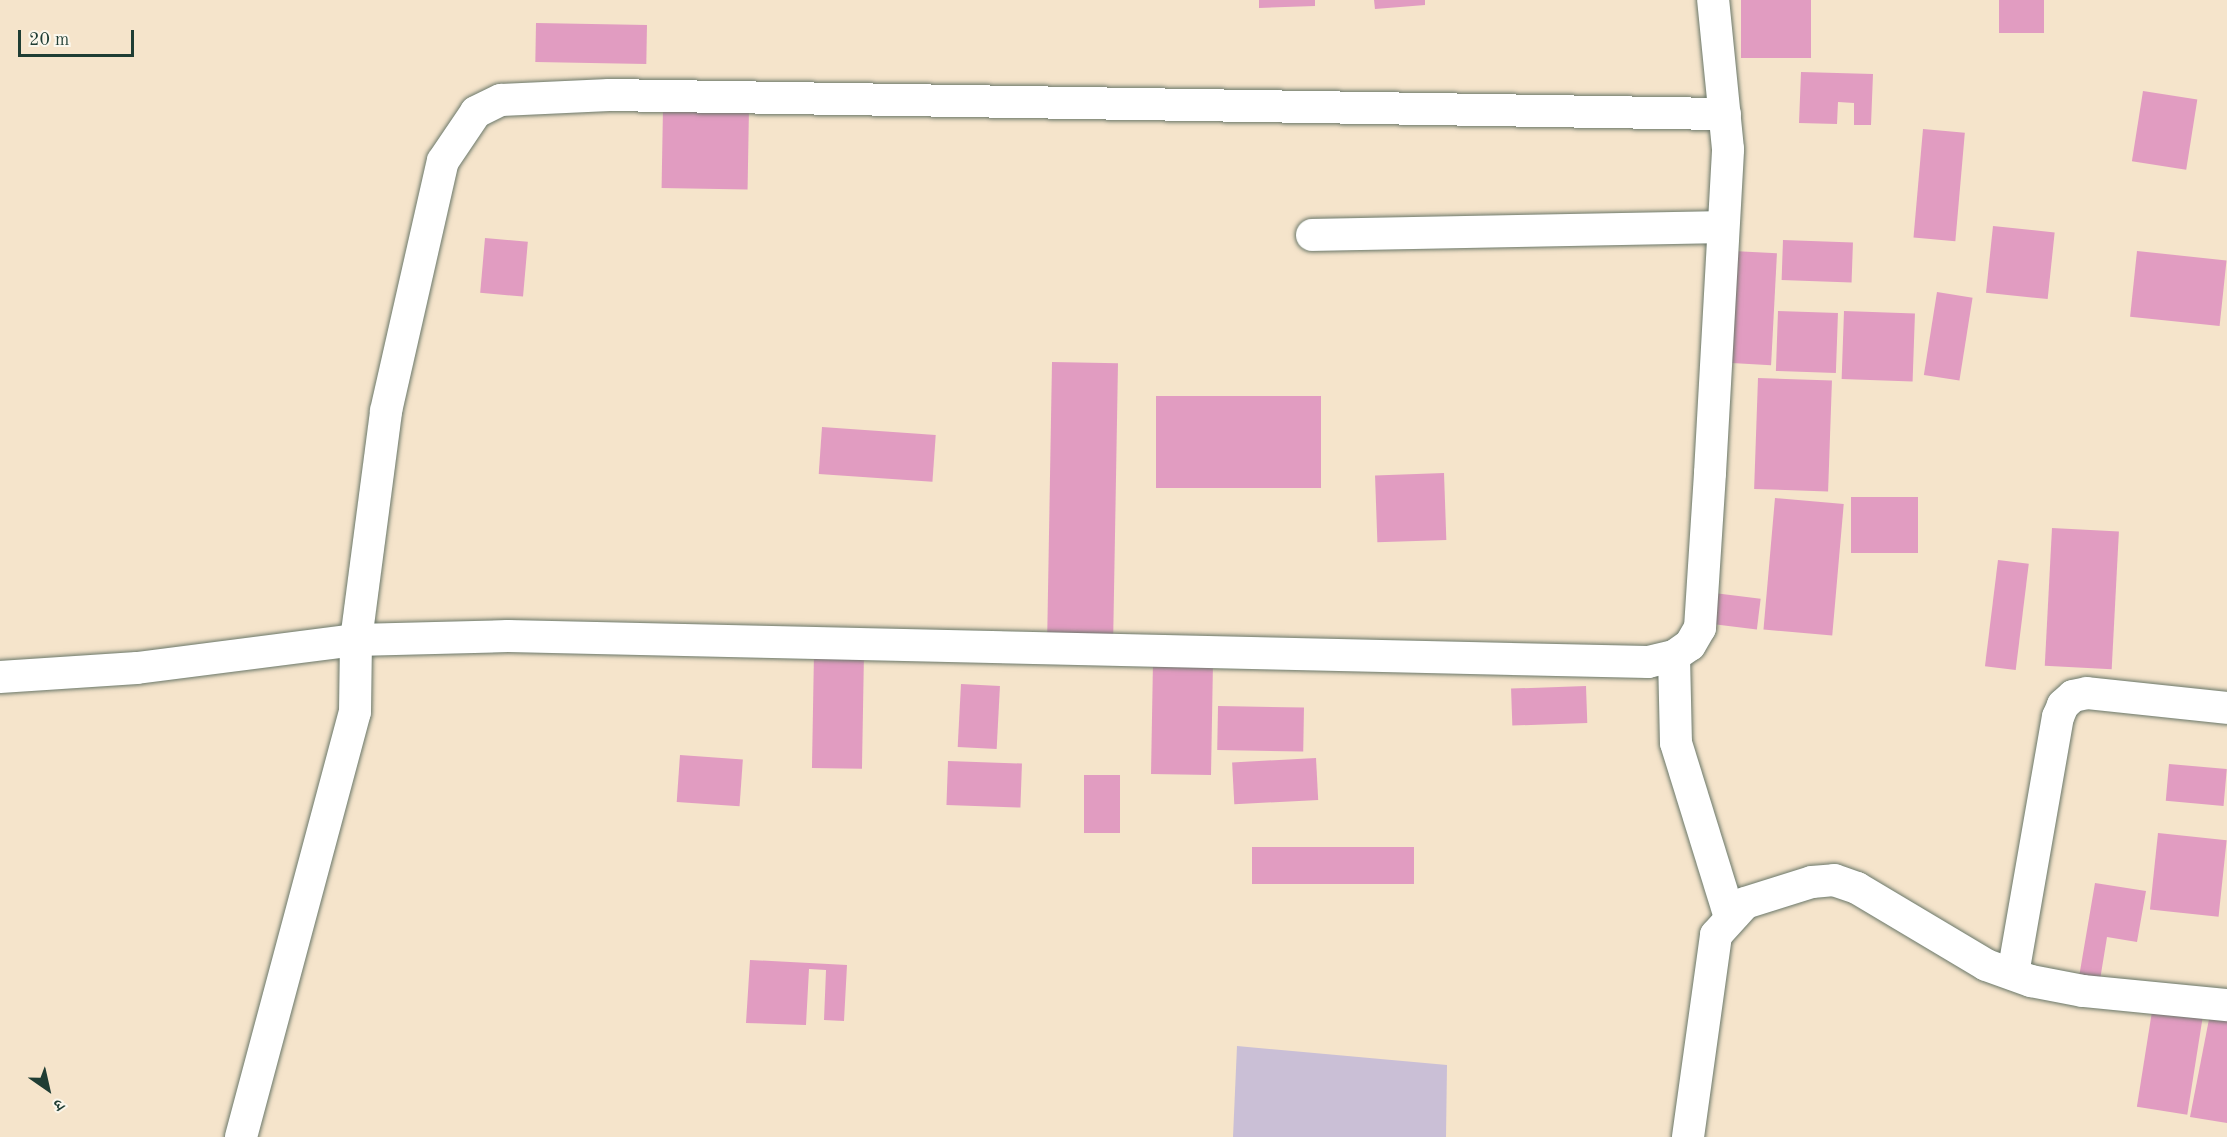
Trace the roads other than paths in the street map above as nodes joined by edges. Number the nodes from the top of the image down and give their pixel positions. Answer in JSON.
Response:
{"nodes":[{"id":1,"x":1713,"y":0,"type":"edge"},
{"id":2,"x":1725,"y":114,"type":"junction"},
{"id":3,"x":1723,"y":227,"type":"junction"},
{"id":4,"x":1312,"y":235,"type":"dead end"},
{"id":5,"x":356,"y":640,"type":"junction"},
{"id":6,"x":1674,"y":656,"type":"junction"},
{"id":7,"x":0,"y":677,"type":"edge"},
{"id":8,"x":2227,"y":708,"type":"edge"},
{"id":9,"x":1730,"y":917,"type":"junction"},
{"id":10,"x":2013,"y":974,"type":"junction"},
{"id":11,"x":2227,"y":1005,"type":"edge"},
{"id":12,"x":241,"y":1137,"type":"edge"},
{"id":13,"x":1688,"y":1137,"type":"edge"}],
"edges":[{"from":1,"to":2,"type":"street"},
{"from":2,"to":3,"type":"street"},
{"from":2,"to":5,"type":"street"},
{"from":3,"to":4,"type":"street"},
{"from":3,"to":6,"type":"street"},
{"from":5,"to":6,"type":"street"},
{"from":5,"to":7,"type":"street"},
{"from":5,"to":12,"type":"street"},
{"from":6,"to":9,"type":"street"},
{"from":8,"to":10,"type":"street"},
{"from":9,"to":10,"type":"street"},
{"from":9,"to":13,"type":"street"},
{"from":10,"to":11,"type":"street"}]}
